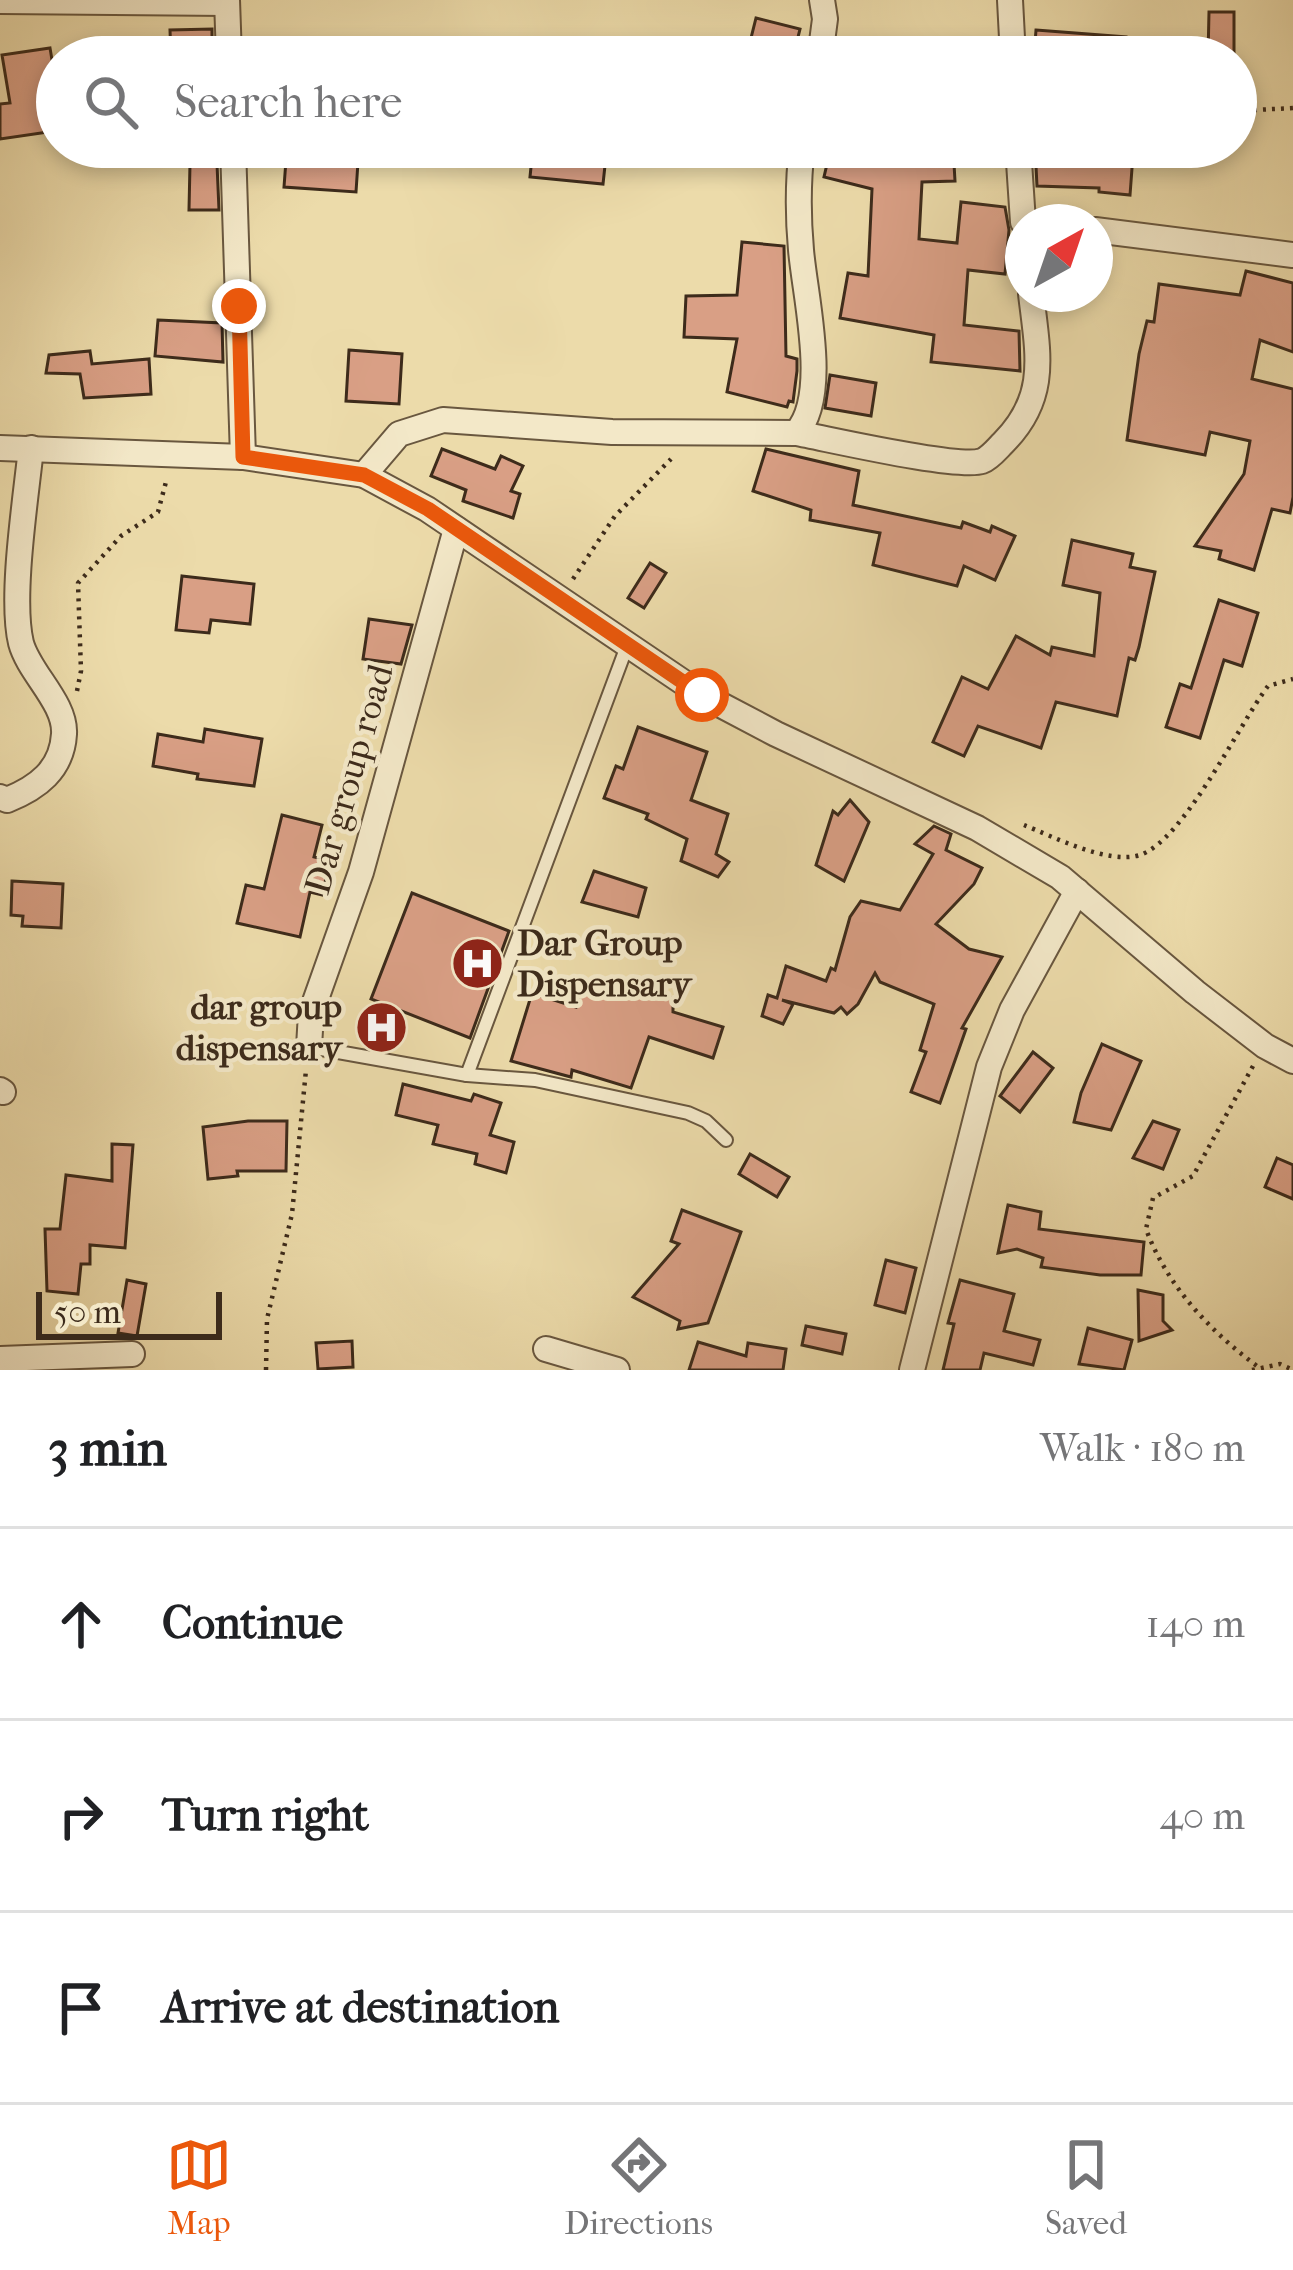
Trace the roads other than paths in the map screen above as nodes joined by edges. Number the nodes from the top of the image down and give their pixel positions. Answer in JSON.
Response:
{"nodes":[{"id":1,"x":822,"y":0,"type":"edge"},
{"id":2,"x":1010,"y":0,"type":"edge"},
{"id":3,"x":0,"y":1,"type":"edge"},
{"id":4,"x":227,"y":2,"type":"edge"},
{"id":5,"x":228,"y":36,"type":"edge"},
{"id":6,"x":823,"y":36,"type":"edge"},
{"id":7,"x":1012,"y":36,"type":"edge"},
{"id":8,"x":234,"y":168,"type":"edge"},
{"id":9,"x":802,"y":168,"type":"edge"},
{"id":10,"x":1021,"y":168,"type":"edge"},
{"id":11,"x":1027,"y":204,"type":"edge"},
{"id":12,"x":1113,"y":232,"type":"edge"},
{"id":13,"x":1293,"y":255,"type":"edge"},
{"id":14,"x":1033,"y":312,"type":"edge"},
{"id":15,"x":796,"y":433,"type":"junction"},
{"id":16,"x":0,"y":448,"type":"edge"},
{"id":17,"x":31,"y":448,"type":"junction"},
{"id":18,"x":243,"y":457,"type":"junction"},
{"id":19,"x":364,"y":475,"type":"junction"},
{"id":20,"x":456,"y":529,"type":"junction"},
{"id":21,"x":627,"y":646,"type":"junction"},
{"id":22,"x":0,"y":797,"type":"edge"},
{"id":23,"x":1077,"y":891,"type":"junction"},
{"id":24,"x":308,"y":1047,"type":"joint"},
{"id":25,"x":1293,"y":1061,"type":"edge"},
{"id":26,"x":466,"y":1075,"type":"junction"},
{"id":27,"x":726,"y":1139,"type":"dead end"},
{"id":28,"x":546,"y":1349,"type":"dead end"},
{"id":29,"x":133,"y":1354,"type":"dead end"},
{"id":30,"x":0,"y":1359,"type":"edge"},
{"id":31,"x":617,"y":1370,"type":"edge"},
{"id":32,"x":912,"y":1370,"type":"edge"}],
"edges":[{"from":1,"to":6,"type":"street"},
{"from":2,"to":7,"type":"street"},
{"from":3,"to":4,"type":"street"},
{"from":4,"to":5,"type":"street"},
{"from":8,"to":18,"type":"street"},
{"from":9,"to":15,"type":"street"},
{"from":10,"to":11,"type":"street"},
{"from":12,"to":13,"type":"street"},
{"from":14,"to":15,"type":"street"},
{"from":15,"to":19,"type":"street"},
{"from":16,"to":17,"type":"street"},
{"from":17,"to":18,"type":"street"},
{"from":17,"to":22,"type":"street"},
{"from":18,"to":19,"type":"street"},
{"from":19,"to":20,"type":"street"},
{"from":20,"to":21,"type":"street"},
{"from":20,"to":24,"type":"street","name":"Dar group road"},
{"from":21,"to":23,"type":"street"},
{"from":21,"to":26,"type":"lane"},
{"from":23,"to":25,"type":"street"},
{"from":23,"to":32,"type":"street"},
{"from":24,"to":26,"type":"lane"},
{"from":26,"to":27,"type":"lane"},
{"from":28,"to":31,"type":"street"},
{"from":29,"to":30,"type":"street"}]}
